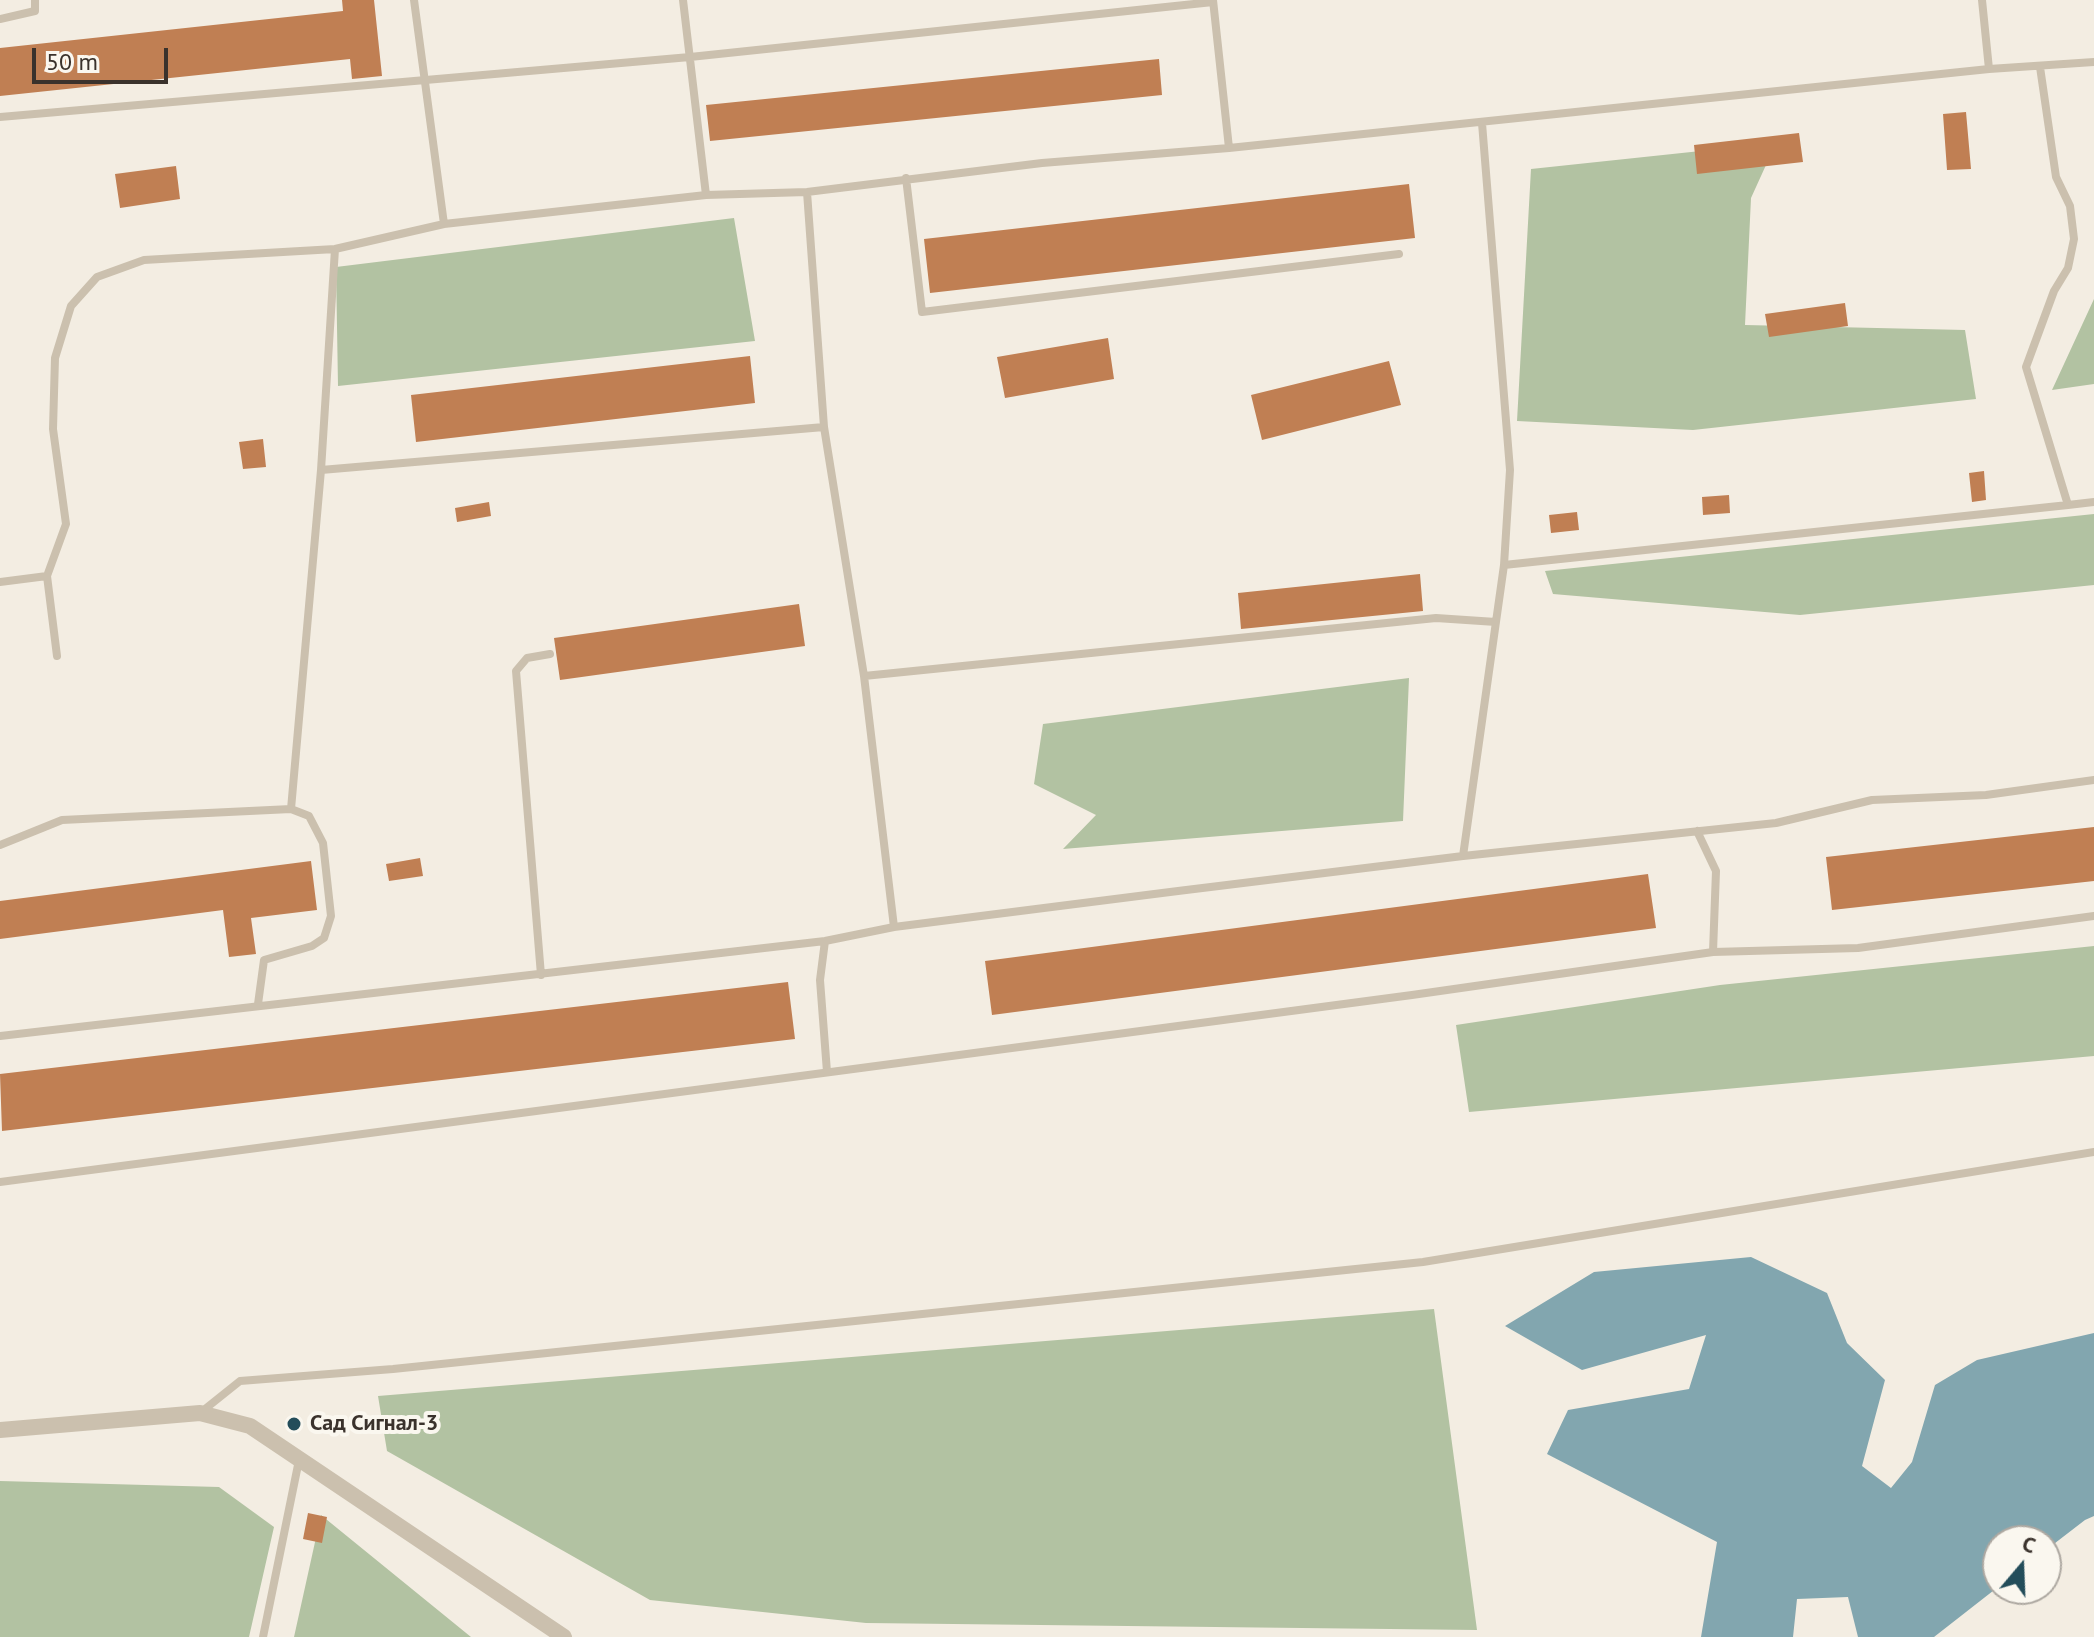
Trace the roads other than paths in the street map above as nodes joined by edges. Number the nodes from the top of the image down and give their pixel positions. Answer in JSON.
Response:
{"nodes":[{"id":1,"x":35,"y":0,"type":"edge"},
{"id":2,"x":414,"y":0,"type":"edge"},
{"id":3,"x":683,"y":0,"type":"edge"},
{"id":4,"x":1982,"y":0,"type":"edge"},
{"id":5,"x":1213,"y":1,"type":"edge"},
{"id":6,"x":0,"y":19,"type":"edge"},
{"id":7,"x":690,"y":57,"type":"junction"},
{"id":8,"x":2094,"y":62,"type":"edge"},
{"id":9,"x":2040,"y":67,"type":"junction"},
{"id":10,"x":1989,"y":69,"type":"junction"},
{"id":11,"x":423,"y":79,"type":"junction"},
{"id":12,"x":0,"y":117,"type":"edge"},
{"id":13,"x":1482,"y":123,"type":"junction"},
{"id":14,"x":1229,"y":148,"type":"junction"},
{"id":15,"x":906,"y":178,"type":"junction"},
{"id":16,"x":807,"y":192,"type":"junction"},
{"id":17,"x":706,"y":195,"type":"junction"},
{"id":18,"x":444,"y":224,"type":"junction"},
{"id":19,"x":335,"y":249,"type":"junction"},
{"id":20,"x":1399,"y":254,"type":"dead end"},
{"id":21,"x":824,"y":427,"type":"junction"},
{"id":22,"x":321,"y":470,"type":"junction"},
{"id":23,"x":2094,"y":502,"type":"edge"},
{"id":24,"x":2068,"y":505,"type":"junction"},
{"id":25,"x":1504,"y":565,"type":"junction"},
{"id":26,"x":47,"y":576,"type":"junction"},
{"id":27,"x":0,"y":582,"type":"edge"},
{"id":28,"x":1496,"y":622,"type":"junction"},
{"id":29,"x":550,"y":654,"type":"dead end"},
{"id":30,"x":57,"y":656,"type":"dead end"},
{"id":31,"x":864,"y":676,"type":"junction"},
{"id":32,"x":2094,"y":780,"type":"edge"},
{"id":33,"x":291,"y":809,"type":"junction"},
{"id":34,"x":1697,"y":831,"type":"junction"},
{"id":35,"x":0,"y":845,"type":"edge"},
{"id":36,"x":1463,"y":856,"type":"junction"},
{"id":37,"x":2094,"y":916,"type":"edge"},
{"id":38,"x":894,"y":927,"type":"junction"},
{"id":39,"x":825,"y":941,"type":"junction"},
{"id":40,"x":1713,"y":952,"type":"junction"},
{"id":41,"x":541,"y":975,"type":"junction"},
{"id":42,"x":258,"y":1004,"type":"junction"},
{"id":43,"x":0,"y":1036,"type":"edge"},
{"id":44,"x":827,"y":1072,"type":"junction"},
{"id":45,"x":2094,"y":1152,"type":"edge"},
{"id":46,"x":0,"y":1182,"type":"edge"},
{"id":47,"x":200,"y":1413,"type":"junction"},
{"id":48,"x":0,"y":1430,"type":"edge"},
{"id":49,"x":299,"y":1460,"type":"junction"},
{"id":50,"x":263,"y":1637,"type":"edge"},
{"id":51,"x":564,"y":1637,"type":"edge"}],
"edges":[{"from":1,"to":6,"type":"lane"},
{"from":2,"to":11,"type":"lane"},
{"from":3,"to":7,"type":"lane"},
{"from":4,"to":10,"type":"lane"},
{"from":5,"to":7,"type":"lane"},
{"from":5,"to":14,"type":"lane"},
{"from":7,"to":11,"type":"lane"},
{"from":7,"to":17,"type":"lane"},
{"from":8,"to":9,"type":"lane"},
{"from":9,"to":10,"type":"lane"},
{"from":9,"to":24,"type":"lane"},
{"from":10,"to":13,"type":"lane"},
{"from":11,"to":12,"type":"lane"},
{"from":11,"to":18,"type":"lane"},
{"from":13,"to":14,"type":"lane"},
{"from":13,"to":25,"type":"lane"},
{"from":14,"to":15,"type":"lane"},
{"from":15,"to":16,"type":"lane"},
{"from":15,"to":20,"type":"lane"},
{"from":16,"to":17,"type":"lane"},
{"from":16,"to":21,"type":"lane"},
{"from":17,"to":18,"type":"lane"},
{"from":18,"to":19,"type":"lane"},
{"from":19,"to":22,"type":"lane"},
{"from":19,"to":26,"type":"lane"},
{"from":21,"to":22,"type":"lane"},
{"from":21,"to":31,"type":"lane"},
{"from":22,"to":33,"type":"lane"},
{"from":23,"to":24,"type":"lane"},
{"from":24,"to":25,"type":"lane"},
{"from":25,"to":28,"type":"lane"},
{"from":26,"to":27,"type":"lane"},
{"from":26,"to":30,"type":"lane"},
{"from":28,"to":31,"type":"lane"},
{"from":28,"to":36,"type":"lane"},
{"from":29,"to":41,"type":"lane"},
{"from":31,"to":38,"type":"lane"},
{"from":32,"to":34,"type":"lane"},
{"from":33,"to":35,"type":"lane"},
{"from":33,"to":42,"type":"lane"},
{"from":34,"to":36,"type":"lane"},
{"from":34,"to":40,"type":"lane"},
{"from":36,"to":38,"type":"lane"},
{"from":37,"to":40,"type":"lane"},
{"from":38,"to":39,"type":"lane"},
{"from":39,"to":41,"type":"lane"},
{"from":39,"to":44,"type":"lane"},
{"from":40,"to":44,"type":"lane"},
{"from":41,"to":42,"type":"lane"},
{"from":42,"to":43,"type":"lane"},
{"from":44,"to":46,"type":"lane"},
{"from":45,"to":47,"type":"lane"},
{"from":47,"to":48,"type":"street"},
{"from":47,"to":49,"type":"street"},
{"from":49,"to":50,"type":"lane"},
{"from":49,"to":51,"type":"street"}]}
